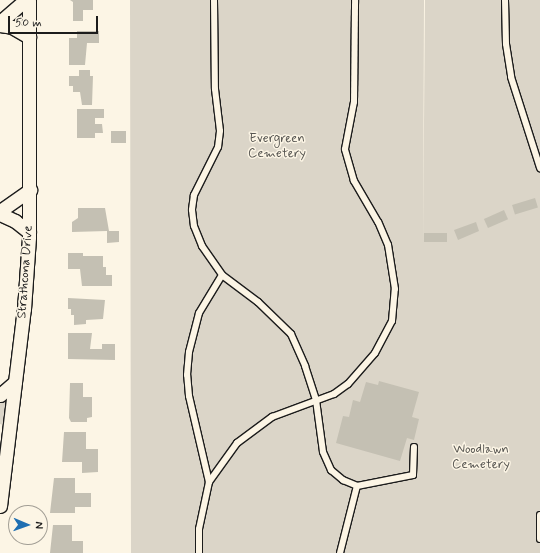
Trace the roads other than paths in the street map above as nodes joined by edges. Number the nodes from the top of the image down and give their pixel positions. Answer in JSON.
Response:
{"nodes":[{"id":1,"x":25,"y":0,"type":"edge"},
{"id":2,"x":29,"y":0,"type":"edge"},
{"id":3,"x":214,"y":0,"type":"edge"},
{"id":4,"x":355,"y":0,"type":"edge"},
{"id":5,"x":505,"y":0,"type":"edge"},
{"id":6,"x":0,"y":22,"type":"edge"},
{"id":7,"x":0,"y":25,"type":"edge"},
{"id":8,"x":29,"y":36,"type":"junction"},
{"id":9,"x":540,"y":168,"type":"edge"},
{"id":10,"x":30,"y":190,"type":"junction"},
{"id":11,"x":0,"y":211,"type":"edge"},
{"id":12,"x":0,"y":214,"type":"edge"},
{"id":13,"x":29,"y":232,"type":"junction"},
{"id":14,"x":222,"y":275,"type":"junction"},
{"id":15,"x":15,"y":382,"type":"junction"},
{"id":16,"x":0,"y":395,"type":"edge"},
{"id":17,"x":316,"y":400,"type":"junction"},
{"id":18,"x":4,"y":434,"type":"edge"},
{"id":19,"x":414,"y":447,"type":"dead end"},
{"id":20,"x":209,"y":482,"type":"junction"},
{"id":21,"x":357,"y":486,"type":"junction"},
{"id":22,"x":0,"y":506,"type":"edge"},
{"id":23,"x":540,"y":515,"type":"edge"},
{"id":24,"x":540,"y":539,"type":"edge"},
{"id":25,"x":199,"y":553,"type":"edge"},
{"id":26,"x":340,"y":553,"type":"edge"}],
"edges":[{"from":1,"to":6,"type":"street"},
{"from":2,"to":8,"type":"street","name":"Strathcona Drive"},
{"from":3,"to":14,"type":"lane"},
{"from":4,"to":17,"type":"lane"},
{"from":5,"to":9,"type":"lane"},
{"from":7,"to":8,"type":"street"},
{"from":8,"to":10,"type":"street","name":"Strathcona Drive"},
{"from":10,"to":11,"type":"street"},
{"from":10,"to":13,"type":"street","name":"Strathcona Drive"},
{"from":12,"to":13,"type":"street"},
{"from":13,"to":15,"type":"street","name":"Strathcona Drive"},
{"from":14,"to":17,"type":"lane"},
{"from":14,"to":20,"type":"lane"},
{"from":15,"to":16,"type":"street"},
{"from":15,"to":18,"type":"street","name":"Strathcona Drive"},
{"from":17,"to":20,"type":"lane"},
{"from":17,"to":21,"type":"lane"},
{"from":18,"to":22,"type":"street","name":"Strathcona Drive"},
{"from":19,"to":21,"type":"lane"},
{"from":20,"to":25,"type":"lane"},
{"from":21,"to":26,"type":"lane"},
{"from":23,"to":24,"type":"lane"}]}
